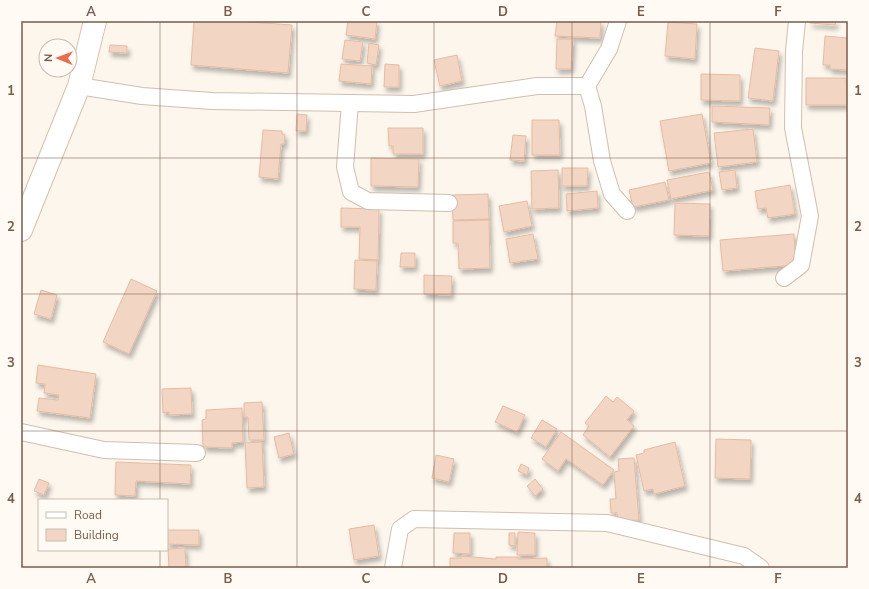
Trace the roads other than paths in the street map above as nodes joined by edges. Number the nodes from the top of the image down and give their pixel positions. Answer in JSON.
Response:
{"nodes":[{"id":1,"x":95,"y":21,"type":"edge"},
{"id":2,"x":618,"y":21,"type":"edge"},
{"id":3,"x":797,"y":21,"type":"edge"},
{"id":4,"x":79,"y":86,"type":"junction"},
{"id":5,"x":587,"y":86,"type":"junction"},
{"id":6,"x":350,"y":103,"type":"junction"},
{"id":7,"x":26,"y":203,"type":"edge"},
{"id":8,"x":449,"y":203,"type":"dead end"},
{"id":9,"x":627,"y":211,"type":"dead end"},
{"id":10,"x":21,"y":230,"type":"edge"},
{"id":11,"x":784,"y":278,"type":"dead end"},
{"id":12,"x":21,"y":432,"type":"edge"},
{"id":13,"x":197,"y":453,"type":"dead end"},
{"id":14,"x":393,"y":568,"type":"edge"},
{"id":15,"x":761,"y":568,"type":"edge"}],
"edges":[{"from":1,"to":4,"type":"street"},
{"from":2,"to":5,"type":"street"},
{"from":3,"to":11,"type":"street"},
{"from":4,"to":6,"type":"street"},
{"from":4,"to":7,"type":"street"},
{"from":5,"to":6,"type":"street"},
{"from":5,"to":9,"type":"street"},
{"from":6,"to":8,"type":"street"},
{"from":7,"to":10,"type":"street"},
{"from":12,"to":13,"type":"street"},
{"from":14,"to":15,"type":"street"}]}
